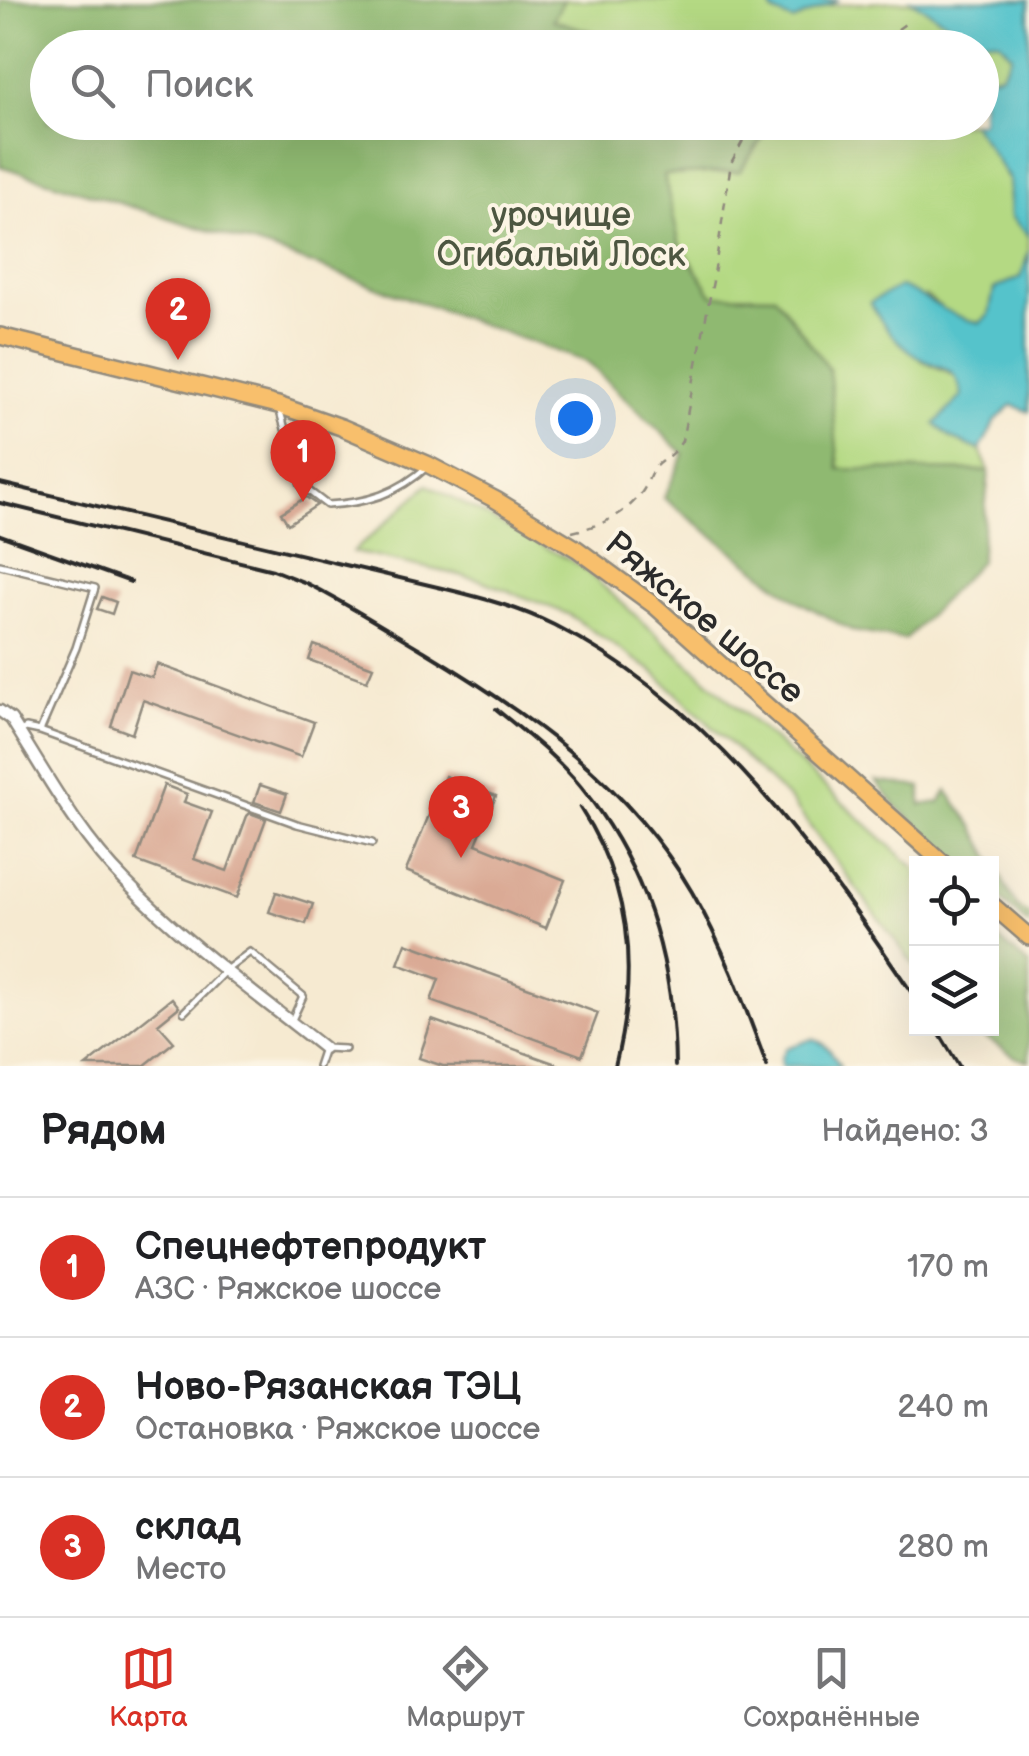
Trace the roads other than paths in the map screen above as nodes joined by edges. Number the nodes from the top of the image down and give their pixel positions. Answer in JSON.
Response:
{"nodes":[{"id":1,"x":0,"y":336,"type":"edge"},
{"id":2,"x":278,"y":405,"type":"junction"},
{"id":3,"x":429,"y":466,"type":"junction"},
{"id":4,"x":0,"y":565,"type":"edge"},
{"id":5,"x":0,"y":712,"type":"edge"},
{"id":6,"x":18,"y":731,"type":"junction"},
{"id":7,"x":40,"y":731,"type":"junction"},
{"id":8,"x":372,"y":843,"type":"dead end"},
{"id":9,"x":935,"y":856,"type":"edge"},
{"id":10,"x":999,"y":911,"type":"edge"},
{"id":11,"x":1029,"y":938,"type":"edge"},
{"id":12,"x":226,"y":970,"type":"junction"},
{"id":13,"x":184,"y":1012,"type":"dead end"},
{"id":14,"x":291,"y":1022,"type":"junction"},
{"id":15,"x":324,"y":1048,"type":"junction"},
{"id":16,"x":345,"y":1049,"type":"dead end"},
{"id":17,"x":318,"y":1066,"type":"edge"}],
"edges":[{"from":1,"to":2,"type":"main road","name":"Ряжское шоссе"},
{"from":2,"to":3,"type":"main road","name":"Ряжское шоссе"},
{"from":2,"to":3,"type":"lane"},
{"from":3,"to":9,"type":"main road","name":"Ряжское шоссе"},
{"from":4,"to":7,"type":"lane"},
{"from":5,"to":6,"type":"street"},
{"from":6,"to":7,"type":"lane"},
{"from":6,"to":12,"type":"street"},
{"from":7,"to":8,"type":"lane"},
{"from":10,"to":11,"type":"main road"},
{"from":12,"to":13,"type":"lane"},
{"from":12,"to":14,"type":"street"},
{"from":12,"to":14,"type":"lane"},
{"from":14,"to":15,"type":"street"},
{"from":15,"to":16,"type":"lane"},
{"from":15,"to":17,"type":"lane"}]}
